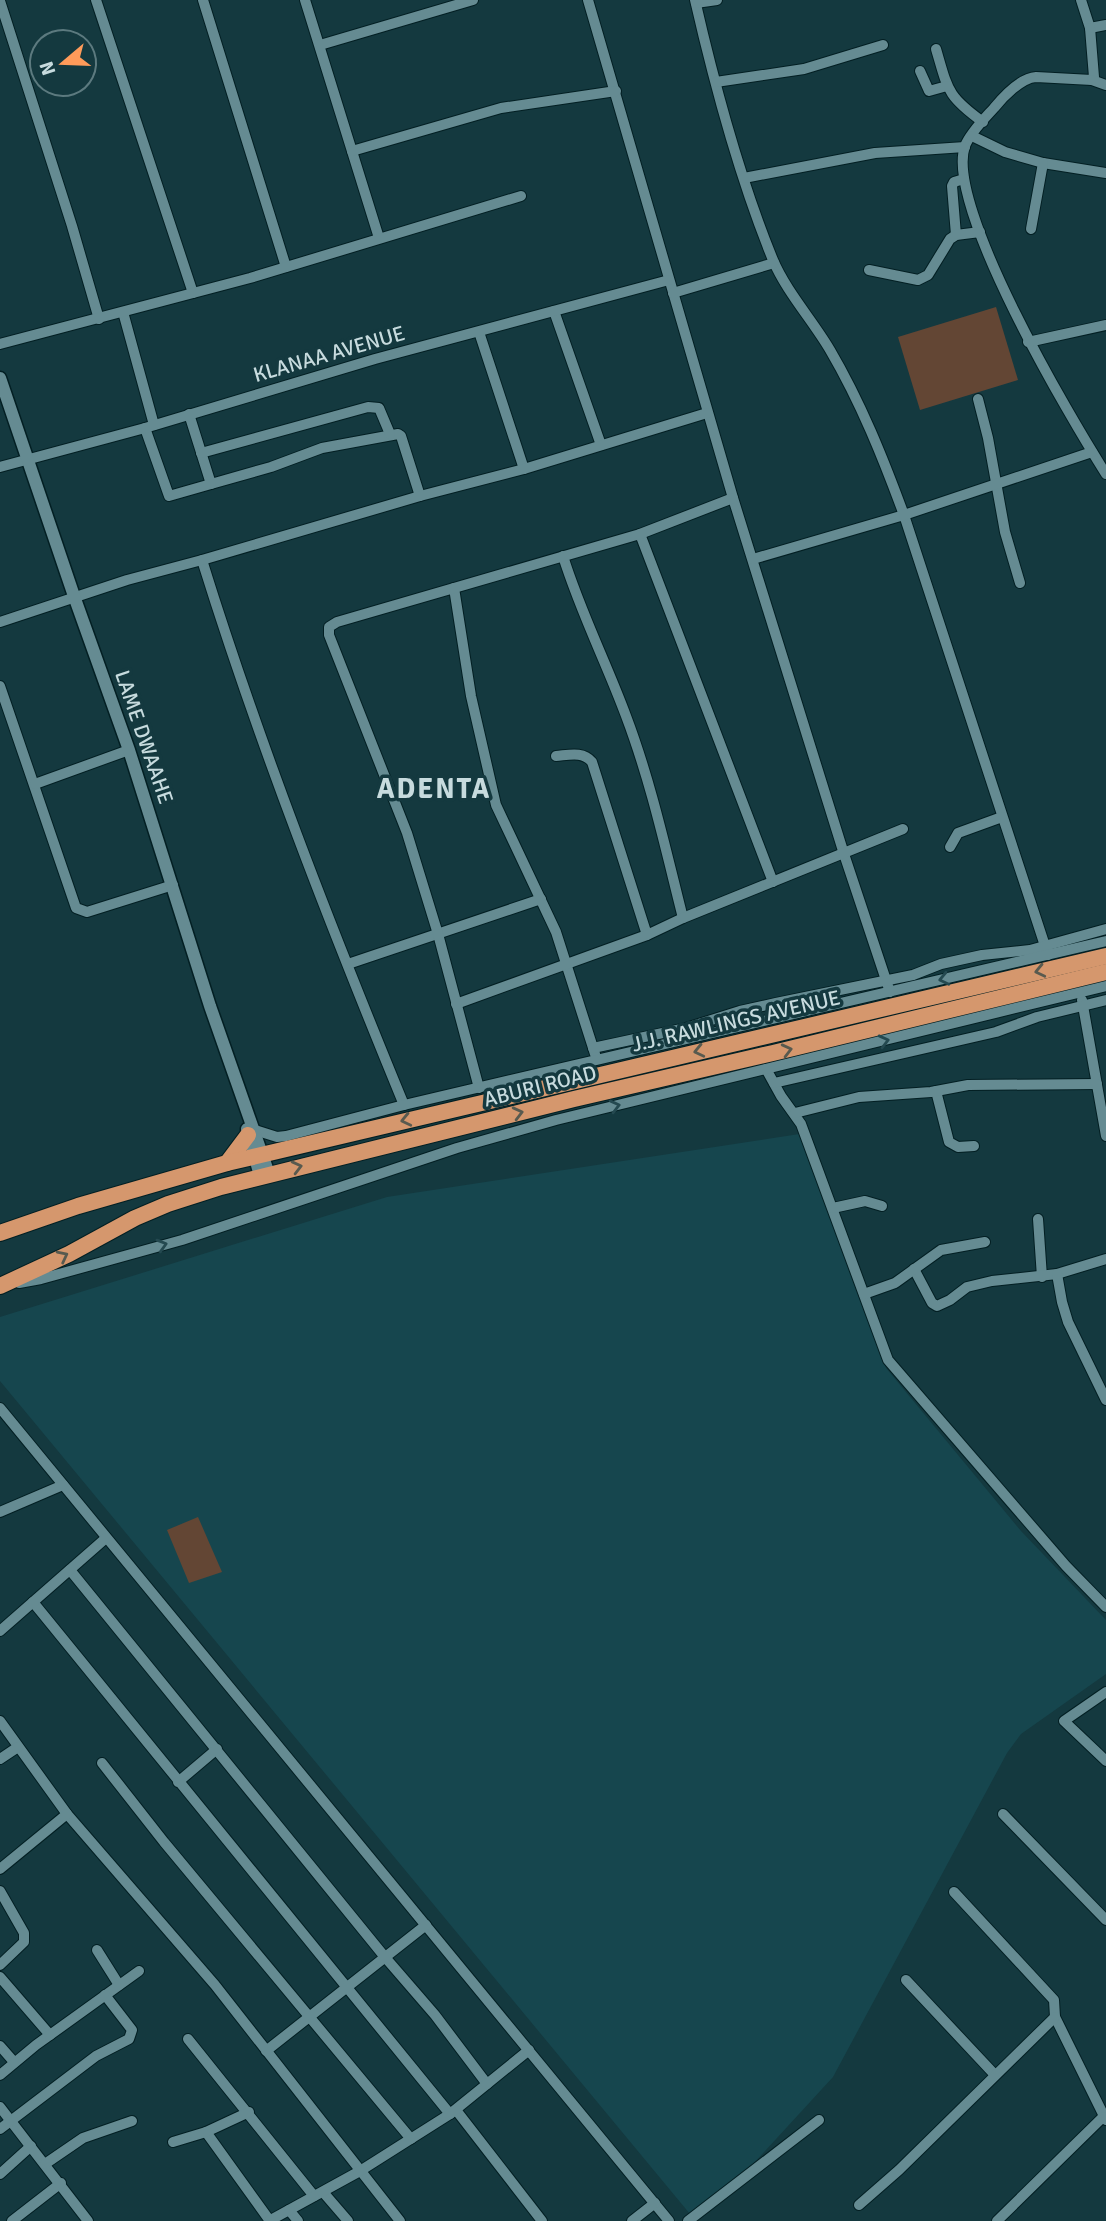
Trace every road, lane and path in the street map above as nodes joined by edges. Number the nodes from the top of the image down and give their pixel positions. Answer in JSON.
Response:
{"nodes":[{"id":1,"x":96,"y":0,"type":"edge"},
{"id":2,"x":203,"y":0,"type":"edge"},
{"id":3,"x":305,"y":0,"type":"edge"},
{"id":4,"x":473,"y":0,"type":"edge"},
{"id":5,"x":588,"y":0,"type":"edge"},
{"id":6,"x":717,"y":0,"type":"edge"},
{"id":7,"x":1081,"y":0,"type":"edge"},
{"id":8,"x":0,"y":1,"type":"edge"},
{"id":9,"x":695,"y":2,"type":"edge"},
{"id":10,"x":1106,"y":25,"type":"edge"},
{"id":11,"x":1090,"y":28,"type":"junction"},
{"id":12,"x":320,"y":44,"type":"junction"},
{"id":13,"x":883,"y":45,"type":"dead end"},
{"id":14,"x":936,"y":49,"type":"dead end"},
{"id":15,"x":920,"y":71,"type":"dead end"},
{"id":16,"x":1092,"y":80,"type":"junction"},
{"id":17,"x":716,"y":82,"type":"junction"},
{"id":18,"x":1106,"y":85,"type":"edge"},
{"id":19,"x":947,"y":86,"type":"junction"},
{"id":20,"x":616,"y":91,"type":"junction"},
{"id":21,"x":983,"y":122,"type":"junction"},
{"id":22,"x":972,"y":136,"type":"junction"},
{"id":23,"x":965,"y":146,"type":"junction"},
{"id":24,"x":352,"y":150,"type":"junction"},
{"id":25,"x":1043,"y":163,"type":"junction"},
{"id":26,"x":1106,"y":173,"type":"edge"},
{"id":27,"x":744,"y":178,"type":"junction"},
{"id":28,"x":964,"y":179,"type":"junction"},
{"id":29,"x":521,"y":196,"type":"dead end"},
{"id":30,"x":1031,"y":229,"type":"dead end"},
{"id":31,"x":980,"y":232,"type":"junction"},
{"id":32,"x":957,"y":235,"type":"junction"},
{"id":33,"x":379,"y":238,"type":"junction"},
{"id":34,"x":774,"y":263,"type":"junction"},
{"id":35,"x":286,"y":267,"type":"junction"},
{"id":36,"x":869,"y":270,"type":"dead end"},
{"id":37,"x":669,"y":280,"type":"junction"},
{"id":38,"x":193,"y":293,"type":"junction"},
{"id":39,"x":673,"y":293,"type":"junction"},
{"id":40,"x":554,"y":311,"type":"junction"},
{"id":41,"x":122,"y":312,"type":"junction"},
{"id":42,"x":99,"y":319,"type":"junction"},
{"id":43,"x":1106,"y":325,"type":"edge"},
{"id":44,"x":479,"y":332,"type":"junction"},
{"id":45,"x":1028,"y":342,"type":"junction"},
{"id":46,"x":0,"y":344,"type":"edge"},
{"id":47,"x":0,"y":378,"type":"edge"},
{"id":48,"x":3,"y":396,"type":"edge"},
{"id":49,"x":978,"y":399,"type":"dead end"},
{"id":50,"x":707,"y":413,"type":"junction"},
{"id":51,"x":189,"y":414,"type":"junction"},
{"id":52,"x":150,"y":427,"type":"junction"},
{"id":53,"x":390,"y":434,"type":"junction"},
{"id":54,"x":601,"y":444,"type":"junction"},
{"id":55,"x":1092,"y":452,"type":"junction"},
{"id":56,"x":201,"y":453,"type":"junction"},
{"id":57,"x":26,"y":458,"type":"junction"},
{"id":58,"x":0,"y":467,"type":"edge"},
{"id":59,"x":524,"y":469,"type":"junction"},
{"id":60,"x":1106,"y":474,"type":"edge"},
{"id":61,"x":211,"y":484,"type":"junction"},
{"id":62,"x":996,"y":485,"type":"junction"},
{"id":63,"x":420,"y":496,"type":"junction"},
{"id":64,"x":733,"y":498,"type":"junction"},
{"id":65,"x":904,"y":515,"type":"junction"},
{"id":66,"x":640,"y":534,"type":"junction"},
{"id":67,"x":563,"y":556,"type":"junction"},
{"id":68,"x":753,"y":559,"type":"junction"},
{"id":69,"x":202,"y":560,"type":"junction"},
{"id":70,"x":1020,"y":583,"type":"dead end"},
{"id":71,"x":454,"y":588,"type":"junction"},
{"id":72,"x":74,"y":596,"type":"junction"},
{"id":73,"x":0,"y":622,"type":"edge"},
{"id":74,"x":0,"y":686,"type":"edge"},
{"id":75,"x":129,"y":750,"type":"junction"},
{"id":76,"x":556,"y":756,"type":"dead end"},
{"id":77,"x":35,"y":784,"type":"junction"},
{"id":78,"x":1002,"y":817,"type":"junction"},
{"id":79,"x":903,"y":829,"type":"dead end"},
{"id":80,"x":950,"y":847,"type":"dead end"},
{"id":81,"x":844,"y":854,"type":"junction"},
{"id":82,"x":773,"y":882,"type":"junction"},
{"id":83,"x":173,"y":885,"type":"junction"},
{"id":84,"x":541,"y":899,"type":"junction"},
{"id":85,"x":683,"y":918,"type":"junction"},
{"id":86,"x":1106,"y":929,"type":"edge"},
{"id":87,"x":438,"y":934,"type":"junction"},
{"id":88,"x":647,"y":935,"type":"junction"},
{"id":89,"x":1106,"y":941,"type":"edge"},
{"id":90,"x":1046,"y":951,"type":"junction"},
{"id":91,"x":1106,"y":956,"type":"edge"},
{"id":92,"x":348,"y":964,"type":"junction"},
{"id":93,"x":566,"y":965,"type":"junction"},
{"id":94,"x":1106,"y":972,"type":"edge"},
{"id":95,"x":886,"y":981,"type":"junction"},
{"id":96,"x":1106,"y":986,"type":"edge"},
{"id":97,"x":890,"y":992,"type":"junction"},
{"id":98,"x":1080,"y":993,"type":"junction"},
{"id":99,"x":1106,"y":1000,"type":"edge"},
{"id":100,"x":456,"y":1004,"type":"junction"},
{"id":101,"x":1083,"y":1005,"type":"junction"},
{"id":102,"x":860,"y":1006,"type":"junction"},
{"id":103,"x":593,"y":1048,"type":"junction"},
{"id":104,"x":637,"y":1059,"type":"junction"},
{"id":105,"x":598,"y":1061,"type":"junction"},
{"id":106,"x":746,"y":1066,"type":"junction"},
{"id":107,"x":766,"y":1069,"type":"junction"},
{"id":108,"x":774,"y":1083,"type":"junction"},
{"id":109,"x":1097,"y":1084,"type":"junction"},
{"id":110,"x":479,"y":1088,"type":"junction"},
{"id":111,"x":936,"y":1091,"type":"junction"},
{"id":112,"x":442,"y":1104,"type":"junction"},
{"id":113,"x":404,"y":1105,"type":"junction"},
{"id":114,"x":795,"y":1113,"type":"junction"},
{"id":115,"x":252,"y":1133,"type":"junction"},
{"id":116,"x":1106,"y":1136,"type":"edge"},
{"id":117,"x":974,"y":1146,"type":"dead end"},
{"id":118,"x":258,"y":1155,"type":"junction"},
{"id":119,"x":227,"y":1163,"type":"junction"},
{"id":120,"x":265,"y":1175,"type":"junction"},
{"id":121,"x":882,"y":1206,"type":"dead end"},
{"id":122,"x":833,"y":1208,"type":"junction"},
{"id":123,"x":1038,"y":1219,"type":"dead end"},
{"id":124,"x":0,"y":1233,"type":"edge"},
{"id":125,"x":985,"y":1242,"type":"dead end"},
{"id":126,"x":1106,"y":1259,"type":"edge"},
{"id":127,"x":914,"y":1269,"type":"junction"},
{"id":128,"x":1057,"y":1275,"type":"junction"},
{"id":129,"x":1042,"y":1277,"type":"junction"},
{"id":130,"x":1,"y":1286,"type":"edge"},
{"id":131,"x":864,"y":1294,"type":"junction"},
{"id":132,"x":1106,"y":1400,"type":"edge"},
{"id":133,"x":0,"y":1408,"type":"edge"},
{"id":134,"x":63,"y":1485,"type":"junction"},
{"id":135,"x":0,"y":1512,"type":"edge"},
{"id":136,"x":106,"y":1538,"type":"junction"},
{"id":137,"x":70,"y":1570,"type":"junction"},
{"id":138,"x":33,"y":1602,"type":"junction"},
{"id":139,"x":1106,"y":1607,"type":"edge"},
{"id":140,"x":0,"y":1631,"type":"edge"},
{"id":141,"x":1106,"y":1692,"type":"edge"},
{"id":142,"x":0,"y":1721,"type":"edge"},
{"id":143,"x":18,"y":1747,"type":"junction"},
{"id":144,"x":217,"y":1749,"type":"junction"},
{"id":145,"x":0,"y":1759,"type":"edge"},
{"id":146,"x":1106,"y":1761,"type":"edge"},
{"id":147,"x":102,"y":1763,"type":"dead end"},
{"id":148,"x":178,"y":1782,"type":"junction"},
{"id":149,"x":67,"y":1814,"type":"junction"},
{"id":150,"x":1003,"y":1814,"type":"dead end"},
{"id":151,"x":0,"y":1869,"type":"edge"},
{"id":152,"x":0,"y":1891,"type":"edge"},
{"id":153,"x":954,"y":1892,"type":"dead end"},
{"id":154,"x":1106,"y":1920,"type":"edge"},
{"id":155,"x":426,"y":1925,"type":"junction"},
{"id":156,"x":97,"y":1950,"type":"dead end"},
{"id":157,"x":384,"y":1956,"type":"junction"},
{"id":158,"x":0,"y":1965,"type":"edge"},
{"id":159,"x":139,"y":1971,"type":"dead end"},
{"id":160,"x":0,"y":1977,"type":"edge"},
{"id":161,"x":905,"y":1980,"type":"dead end"},
{"id":162,"x":118,"y":1985,"type":"junction"},
{"id":163,"x":347,"y":1987,"type":"junction"},
{"id":164,"x":105,"y":1995,"type":"junction"},
{"id":165,"x":309,"y":2017,"type":"junction"},
{"id":166,"x":1055,"y":2017,"type":"junction"},
{"id":167,"x":50,"y":2035,"type":"junction"},
{"id":168,"x":188,"y":2039,"type":"dead end"},
{"id":169,"x":0,"y":2046,"type":"edge"},
{"id":170,"x":528,"y":2050,"type":"junction"},
{"id":171,"x":266,"y":2051,"type":"junction"},
{"id":172,"x":14,"y":2062,"type":"junction"},
{"id":173,"x":0,"y":2075,"type":"edge"},
{"id":174,"x":995,"y":2076,"type":"junction"},
{"id":175,"x":487,"y":2084,"type":"junction"},
{"id":176,"x":0,"y":2108,"type":"edge"},
{"id":177,"x":248,"y":2112,"type":"junction"},
{"id":178,"x":453,"y":2112,"type":"junction"},
{"id":179,"x":1105,"y":2118,"type":"edge"},
{"id":180,"x":819,"y":2120,"type":"dead end"},
{"id":181,"x":10,"y":2121,"type":"junction"},
{"id":182,"x":132,"y":2121,"type":"dead end"},
{"id":183,"x":0,"y":2129,"type":"edge"},
{"id":184,"x":206,"y":2132,"type":"junction"},
{"id":185,"x":411,"y":2139,"type":"junction"},
{"id":186,"x":173,"y":2142,"type":"dead end"},
{"id":187,"x":30,"y":2146,"type":"junction"},
{"id":188,"x":45,"y":2164,"type":"junction"},
{"id":189,"x":360,"y":2171,"type":"junction"},
{"id":190,"x":0,"y":2174,"type":"edge"},
{"id":191,"x":61,"y":2183,"type":"junction"},
{"id":192,"x":318,"y":2194,"type":"junction"},
{"id":193,"x":655,"y":2203,"type":"junction"},
{"id":194,"x":859,"y":2205,"type":"dead end"},
{"id":195,"x":289,"y":2210,"type":"junction"},
{"id":196,"x":12,"y":2221,"type":"edge"},
{"id":197,"x":88,"y":2221,"type":"edge"},
{"id":198,"x":270,"y":2221,"type":"edge"},
{"id":199,"x":298,"y":2221,"type":"edge"},
{"id":200,"x":348,"y":2221,"type":"edge"},
{"id":201,"x":400,"y":2221,"type":"edge"},
{"id":202,"x":542,"y":2221,"type":"edge"},
{"id":203,"x":632,"y":2221,"type":"edge"},
{"id":204,"x":669,"y":2221,"type":"edge"},
{"id":205,"x":688,"y":2221,"type":"edge"},
{"id":206,"x":997,"y":2221,"type":"edge"}],
"edges":[{"from":1,"to":38,"type":"street"},
{"from":2,"to":35,"type":"street"},
{"from":3,"to":12,"type":"street"},
{"from":4,"to":12,"type":"street"},
{"from":5,"to":20,"type":"street"},
{"from":6,"to":9,"type":"street"},
{"from":7,"to":11,"type":"street"},
{"from":8,"to":42,"type":"street"},
{"from":9,"to":17,"type":"street"},
{"from":10,"to":11,"type":"street"},
{"from":11,"to":16,"type":"street"},
{"from":12,"to":24,"type":"street"},
{"from":13,"to":17,"type":"street"},
{"from":14,"to":19,"type":"street"},
{"from":15,"to":19,"type":"street"},
{"from":16,"to":18,"type":"street"},
{"from":16,"to":21,"type":"street"},
{"from":17,"to":27,"type":"street"},
{"from":19,"to":21,"type":"street"},
{"from":20,"to":24,"type":"street"},
{"from":20,"to":37,"type":"street"},
{"from":21,"to":22,"type":"street"},
{"from":22,"to":23,"type":"street"},
{"from":22,"to":25,"type":"street"},
{"from":23,"to":27,"type":"street"},
{"from":23,"to":28,"type":"street"},
{"from":24,"to":33,"type":"street"},
{"from":25,"to":26,"type":"street"},
{"from":25,"to":30,"type":"street"},
{"from":27,"to":34,"type":"street"},
{"from":28,"to":31,"type":"street"},
{"from":28,"to":32,"type":"street"},
{"from":29,"to":33,"type":"street"},
{"from":31,"to":32,"type":"street"},
{"from":31,"to":45,"type":"street"},
{"from":32,"to":36,"type":"street"},
{"from":33,"to":35,"type":"street"},
{"from":34,"to":39,"type":"street"},
{"from":34,"to":65,"type":"street"},
{"from":35,"to":38,"type":"street"},
{"from":37,"to":39,"type":"street"},
{"from":37,"to":40,"type":"street","name":"KLANAA AVENUE"},
{"from":38,"to":41,"type":"street"},
{"from":39,"to":50,"type":"street"},
{"from":40,"to":44,"type":"street","name":"KLANAA AVENUE"},
{"from":40,"to":54,"type":"street"},
{"from":41,"to":42,"type":"street"},
{"from":41,"to":52,"type":"street"},
{"from":42,"to":46,"type":"street"},
{"from":43,"to":45,"type":"street"},
{"from":44,"to":51,"type":"street","name":"KLANAA AVENUE"},
{"from":44,"to":59,"type":"street"},
{"from":45,"to":55,"type":"street"},
{"from":47,"to":48,"type":"street","name":"LAME DWAAHE"},
{"from":48,"to":57,"type":"street","name":"LAME DWAAHE"},
{"from":49,"to":62,"type":"street"},
{"from":50,"to":54,"type":"street"},
{"from":50,"to":64,"type":"street"},
{"from":51,"to":52,"type":"street","name":"KLANAA AVENUE"},
{"from":51,"to":56,"type":"street"},
{"from":52,"to":57,"type":"street","name":"KLANAA AVENUE"},
{"from":52,"to":61,"type":"street"},
{"from":53,"to":56,"type":"street"},
{"from":53,"to":61,"type":"street"},
{"from":53,"to":63,"type":"street"},
{"from":54,"to":59,"type":"street"},
{"from":55,"to":60,"type":"street"},
{"from":55,"to":62,"type":"street"},
{"from":56,"to":61,"type":"street"},
{"from":57,"to":58,"type":"street","name":"KLANAA AVENUE"},
{"from":57,"to":72,"type":"street","name":"LAME DWAAHE"},
{"from":59,"to":63,"type":"street"},
{"from":62,"to":65,"type":"street"},
{"from":62,"to":70,"type":"street"},
{"from":63,"to":69,"type":"street"},
{"from":64,"to":66,"type":"street"},
{"from":64,"to":68,"type":"street"},
{"from":65,"to":68,"type":"street"},
{"from":65,"to":78,"type":"street"},
{"from":66,"to":67,"type":"street"},
{"from":66,"to":82,"type":"street"},
{"from":67,"to":71,"type":"street"},
{"from":67,"to":85,"type":"street"},
{"from":68,"to":81,"type":"street"},
{"from":69,"to":72,"type":"street"},
{"from":69,"to":92,"type":"street"},
{"from":71,"to":84,"type":"street"},
{"from":71,"to":87,"type":"street"},
{"from":72,"to":73,"type":"street"},
{"from":72,"to":75,"type":"street","name":"LAME DWAAHE"},
{"from":74,"to":77,"type":"street"},
{"from":75,"to":77,"type":"street"},
{"from":75,"to":83,"type":"street","name":"LAME DWAAHE"},
{"from":76,"to":88,"type":"street"},
{"from":77,"to":83,"type":"street"},
{"from":78,"to":80,"type":"street"},
{"from":78,"to":90,"type":"street"},
{"from":79,"to":81,"type":"street"},
{"from":81,"to":82,"type":"street"},
{"from":81,"to":95,"type":"street"},
{"from":82,"to":85,"type":"street"},
{"from":83,"to":115,"type":"street","name":"LAME DWAAHE"},
{"from":84,"to":87,"type":"street"},
{"from":84,"to":93,"type":"street"},
{"from":85,"to":88,"type":"street"},
{"from":86,"to":90,"type":"street"},
{"from":87,"to":92,"type":"street"},
{"from":87,"to":100,"type":"street"},
{"from":88,"to":93,"type":"street"},
{"from":89,"to":90,"type":"street"},
{"from":90,"to":95,"type":"street"},
{"from":90,"to":97,"type":"street","one_way":true},
{"from":91,"to":102,"type":"highway","name":"J.J. RAWLINGS AVENUE","one_way":true},
{"from":92,"to":113,"type":"street"},
{"from":93,"to":100,"type":"street"},
{"from":93,"to":103,"type":"street"},
{"from":106,"to":94,"type":"highway","name":"ABURI ROAD","one_way":true},
{"from":95,"to":97,"type":"street"},
{"from":95,"to":103,"type":"street"},
{"from":96,"to":98,"type":"street"},
{"from":97,"to":102,"type":"street"},
{"from":98,"to":101,"type":"street"},
{"from":107,"to":98,"type":"street","one_way":true},
{"from":99,"to":101,"type":"street"},
{"from":100,"to":110,"type":"street"},
{"from":101,"to":108,"type":"street"},
{"from":101,"to":109,"type":"street"},
{"from":102,"to":104,"type":"highway","name":"J.J. RAWLINGS AVENUE","one_way":true},
{"from":103,"to":105,"type":"street"},
{"from":104,"to":105,"type":"street"},
{"from":104,"to":112,"type":"highway","name":"J.J. RAWLINGS AVENUE"},
{"from":105,"to":110,"type":"street"},
{"from":106,"to":107,"type":"street"},
{"from":120,"to":106,"type":"highway","name":"ABURI ROAD","one_way":true},
{"from":130,"to":106,"type":"street","one_way":true},
{"from":107,"to":108,"type":"street"},
{"from":108,"to":114,"type":"street"},
{"from":109,"to":111,"type":"street"},
{"from":109,"to":116,"type":"street"},
{"from":110,"to":112,"type":"street"},
{"from":111,"to":114,"type":"street"},
{"from":111,"to":117,"type":"street"},
{"from":112,"to":113,"type":"street"},
{"from":112,"to":118,"type":"highway","name":"J.J. RAWLINGS AVENUE","one_way":true},
{"from":113,"to":115,"type":"street"},
{"from":114,"to":122,"type":"street"},
{"from":115,"to":118,"type":"street","name":"LAME DWAAHE"},
{"from":115,"to":119,"type":"highway"},
{"from":118,"to":119,"type":"highway","name":"J.J. RAWLINGS AVENUE"},
{"from":118,"to":120,"type":"street","name":"LAME DWAAHE"},
{"from":119,"to":124,"type":"highway","name":"J.J. RAWLINGS AVENUE"},
{"from":130,"to":120,"type":"highway","name":"ABURI ROAD","one_way":true},
{"from":121,"to":122,"type":"street"},
{"from":122,"to":131,"type":"street"},
{"from":123,"to":129,"type":"street"},
{"from":125,"to":127,"type":"street"},
{"from":126,"to":128,"type":"street"},
{"from":127,"to":129,"type":"street"},
{"from":127,"to":131,"type":"street"},
{"from":128,"to":129,"type":"street"},
{"from":128,"to":132,"type":"street"},
{"from":131,"to":139,"type":"street"},
{"from":133,"to":134,"type":"street"},
{"from":134,"to":135,"type":"street"},
{"from":134,"to":136,"type":"street"},
{"from":136,"to":137,"type":"street"},
{"from":136,"to":155,"type":"street"},
{"from":137,"to":138,"type":"street"},
{"from":137,"to":144,"type":"street"},
{"from":138,"to":140,"type":"street"},
{"from":138,"to":148,"type":"street"},
{"from":141,"to":146,"type":"street"},
{"from":142,"to":143,"type":"street"},
{"from":143,"to":145,"type":"street"},
{"from":143,"to":149,"type":"street"},
{"from":144,"to":148,"type":"street"},
{"from":144,"to":157,"type":"street"},
{"from":147,"to":165,"type":"street"},
{"from":148,"to":163,"type":"street"},
{"from":149,"to":151,"type":"street"},
{"from":149,"to":171,"type":"street"},
{"from":150,"to":154,"type":"street"},
{"from":152,"to":158,"type":"street"},
{"from":153,"to":166,"type":"street"},
{"from":155,"to":157,"type":"street"},
{"from":155,"to":170,"type":"street"},
{"from":156,"to":162,"type":"street"},
{"from":157,"to":163,"type":"street"},
{"from":157,"to":175,"type":"street"},
{"from":159,"to":162,"type":"street"},
{"from":160,"to":167,"type":"street"},
{"from":161,"to":174,"type":"street"},
{"from":162,"to":164,"type":"street"},
{"from":163,"to":165,"type":"street"},
{"from":163,"to":178,"type":"street"},
{"from":164,"to":167,"type":"street"},
{"from":164,"to":181,"type":"street"},
{"from":165,"to":171,"type":"street"},
{"from":165,"to":185,"type":"street"},
{"from":166,"to":174,"type":"street"},
{"from":166,"to":179,"type":"street"},
{"from":167,"to":172,"type":"street"},
{"from":168,"to":177,"type":"street"},
{"from":169,"to":172,"type":"street"},
{"from":170,"to":175,"type":"street"},
{"from":170,"to":193,"type":"street"},
{"from":171,"to":189,"type":"street"},
{"from":172,"to":173,"type":"street"},
{"from":174,"to":194,"type":"street"},
{"from":175,"to":178,"type":"street"},
{"from":176,"to":181,"type":"street"},
{"from":177,"to":184,"type":"street"},
{"from":177,"to":192,"type":"street"},
{"from":178,"to":185,"type":"street"},
{"from":178,"to":202,"type":"street"},
{"from":179,"to":206,"type":"street"},
{"from":180,"to":205,"type":"street"},
{"from":181,"to":183,"type":"street"},
{"from":181,"to":187,"type":"street"},
{"from":182,"to":188,"type":"street"},
{"from":184,"to":186,"type":"street"},
{"from":184,"to":198,"type":"street"},
{"from":185,"to":189,"type":"street"},
{"from":187,"to":188,"type":"street"},
{"from":187,"to":190,"type":"street"},
{"from":188,"to":191,"type":"street"},
{"from":189,"to":192,"type":"street"},
{"from":189,"to":201,"type":"street"},
{"from":191,"to":196,"type":"street"},
{"from":191,"to":197,"type":"street"},
{"from":192,"to":195,"type":"street"},
{"from":192,"to":200,"type":"street"},
{"from":193,"to":203,"type":"street"},
{"from":193,"to":204,"type":"street"},
{"from":195,"to":198,"type":"street"},
{"from":195,"to":199,"type":"street"}]}
